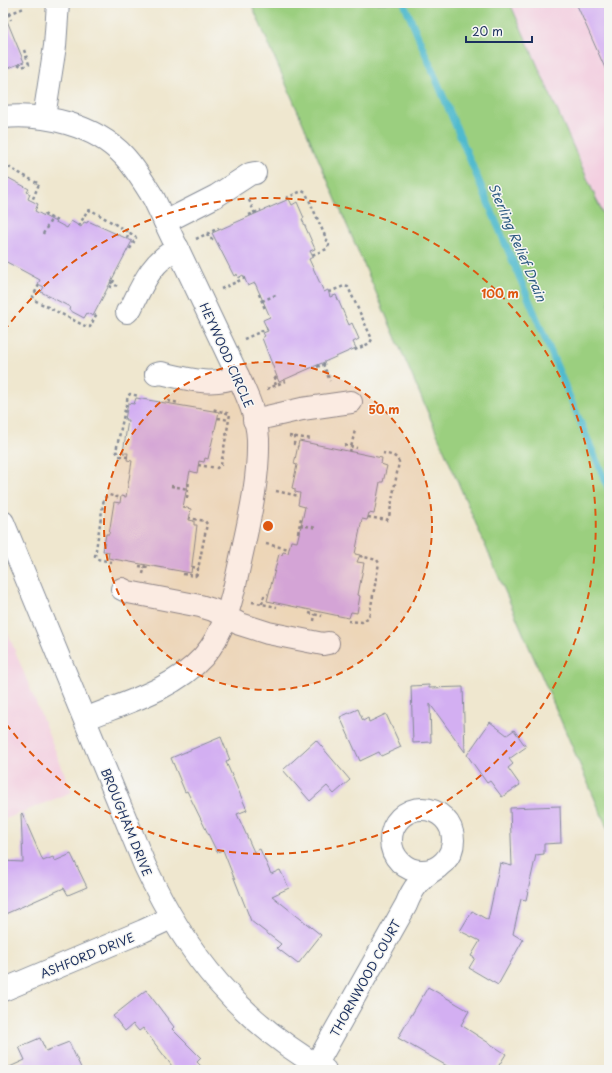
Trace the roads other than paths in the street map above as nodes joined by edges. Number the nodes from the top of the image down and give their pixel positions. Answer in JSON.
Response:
{"nodes":[{"id":1,"x":58,"y":3,"type":"edge"},
{"id":2,"x":3,"y":117,"type":"edge"},
{"id":3,"x":44,"y":117,"type":"junction"},
{"id":4,"x":255,"y":173,"type":"dead end"},
{"id":5,"x":165,"y":222,"type":"junction"},
{"id":6,"x":186,"y":244,"type":"junction"},
{"id":7,"x":127,"y":312,"type":"dead end"},
{"id":8,"x":156,"y":374,"type":"dead end"},
{"id":9,"x":238,"y":376,"type":"junction"},
{"id":10,"x":351,"y":402,"type":"dead end"},
{"id":11,"x":254,"y":420,"type":"junction"},
{"id":12,"x":3,"y":522,"type":"edge"},
{"id":13,"x":122,"y":589,"type":"dead end"},
{"id":14,"x":226,"y":617,"type":"junction"},
{"id":15,"x":328,"y":642,"type":"dead end"},
{"id":16,"x":85,"y":719,"type":"junction"},
{"id":17,"x":398,"y":860,"type":"junction"},
{"id":18,"x":437,"y":868,"type":"junction"},
{"id":19,"x":411,"y":891,"type":"junction"},
{"id":20,"x":171,"y":918,"type":"junction"},
{"id":21,"x":3,"y":990,"type":"edge"},
{"id":22,"x":321,"y":1068,"type":"edge"}],
"edges":[{"from":1,"to":3,"type":"street"},
{"from":2,"to":3,"type":"street","name":"HEYWOOD CIRCLE"},
{"from":3,"to":5,"type":"street","name":"HEYWOOD CIRCLE"},
{"from":4,"to":5,"type":"street"},
{"from":5,"to":6,"type":"street","name":"HEYWOOD CIRCLE"},
{"from":6,"to":7,"type":"street"},
{"from":6,"to":9,"type":"street","name":"HEYWOOD CIRCLE"},
{"from":8,"to":9,"type":"street"},
{"from":9,"to":11,"type":"street","name":"HEYWOOD CIRCLE"},
{"from":10,"to":11,"type":"street"},
{"from":11,"to":14,"type":"street","name":"HEYWOOD CIRCLE"},
{"from":12,"to":16,"type":"street","name":"BROUGHAM DRIVE"},
{"from":13,"to":14,"type":"street"},
{"from":14,"to":15,"type":"street"},
{"from":14,"to":16,"type":"street","name":"HEYWOOD CIRCLE"},
{"from":16,"to":20,"type":"street","name":"BROUGHAM DRIVE"},
{"from":17,"to":18,"type":"street"},
{"from":17,"to":18,"type":"street","name":"THORNWOOD COURT"},
{"from":17,"to":19,"type":"street","name":"THORNWOOD COURT"},
{"from":18,"to":19,"type":"street","name":"THORNWOOD COURT"},
{"from":19,"to":22,"type":"street","name":"THORNWOOD COURT"},
{"from":20,"to":21,"type":"street","name":"ASHFORD DRIVE"},
{"from":20,"to":22,"type":"street","name":"BROUGHAM DRIVE"}]}
